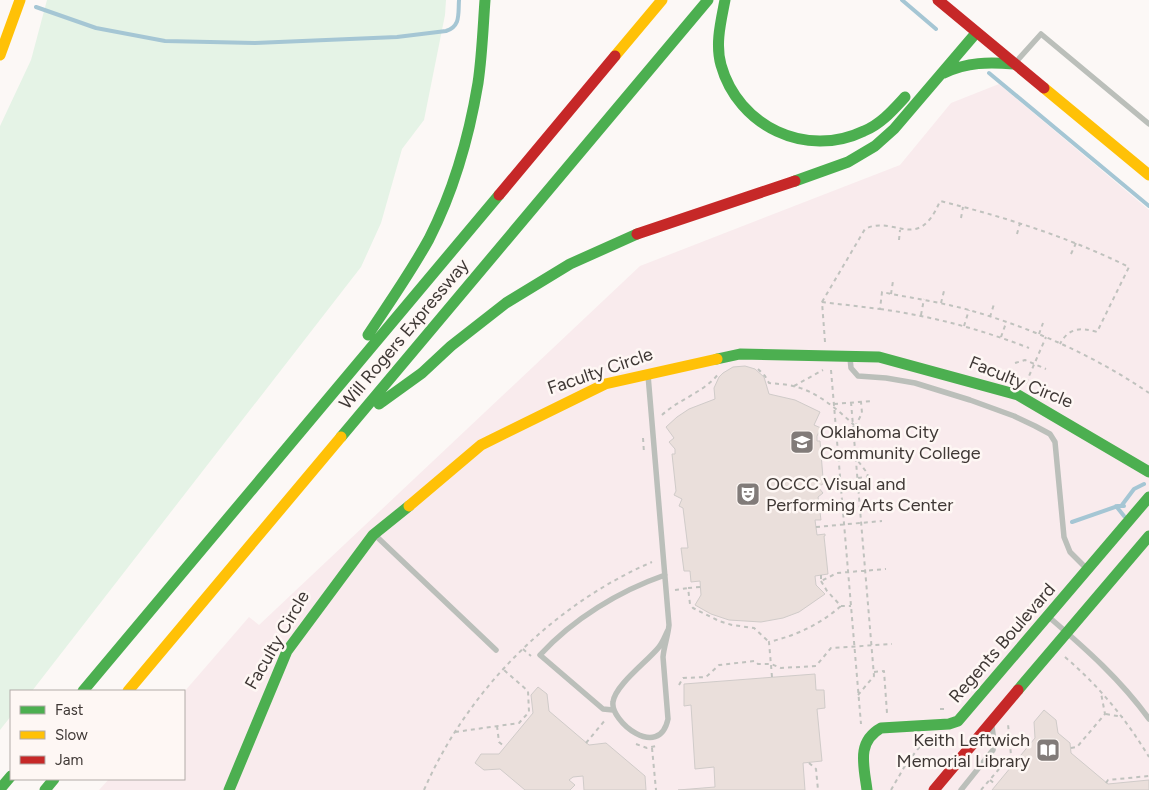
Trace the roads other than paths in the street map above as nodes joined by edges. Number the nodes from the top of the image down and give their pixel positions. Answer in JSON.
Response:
{"nodes":[{"id":1,"x":20,"y":0,"type":"edge"},
{"id":2,"x":485,"y":0,"type":"edge"},
{"id":3,"x":662,"y":0,"type":"edge"},
{"id":4,"x":708,"y":0,"type":"edge"},
{"id":5,"x":725,"y":0,"type":"edge"},
{"id":6,"x":940,"y":1,"type":"edge"},
{"id":7,"x":976,"y":33,"type":"junction"},
{"id":8,"x":0,"y":55,"type":"edge"},
{"id":9,"x":1014,"y":64,"type":"junction"},
{"id":10,"x":940,"y":75,"type":"junction"},
{"id":11,"x":910,"y":91,"type":"dead end"},
{"id":12,"x":1149,"y":124,"type":"edge"},
{"id":13,"x":1149,"y":175,"type":"edge"},
{"id":14,"x":850,"y":353,"type":"junction"},
{"id":15,"x":647,"y":371,"type":"junction"},
{"id":16,"x":320,"y":409,"type":"junction"},
{"id":17,"x":353,"y":423,"type":"junction"},
{"id":18,"x":1149,"y":472,"type":"edge"},
{"id":19,"x":1149,"y":497,"type":"edge"},
{"id":20,"x":375,"y":534,"type":"junction"},
{"id":21,"x":1149,"y":536,"type":"edge"},
{"id":22,"x":1088,"y":570,"type":"junction"},
{"id":23,"x":665,"y":575,"type":"junction"},
{"id":24,"x":1048,"y":616,"type":"junction"},
{"id":25,"x":668,"y":630,"type":"junction"},
{"id":26,"x":1067,"y":632,"type":"junction"},
{"id":27,"x":496,"y":650,"type":"dead end"},
{"id":28,"x":83,"y":690,"type":"edge"},
{"id":29,"x":129,"y":690,"type":"edge"},
{"id":30,"x":613,"y":710,"type":"junction"},
{"id":31,"x":1149,"y":720,"type":"edge"},
{"id":32,"x":991,"y":723,"type":"junction"},
{"id":33,"x":10,"y":777,"type":"edge"},
{"id":34,"x":53,"y":780,"type":"edge"},
{"id":35,"x":0,"y":789,"type":"edge"},
{"id":36,"x":45,"y":790,"type":"edge"},
{"id":37,"x":229,"y":790,"type":"edge"},
{"id":38,"x":867,"y":790,"type":"edge"},
{"id":39,"x":934,"y":790,"type":"edge"},
{"id":40,"x":961,"y":790,"type":"edge"}],
"edges":[{"from":1,"to":8,"type":"main road"},
{"from":2,"to":16,"type":"main road"},
{"from":3,"to":16,"type":"main road","name":"Will Rogers Expressway"},
{"from":4,"to":17,"type":"main road","name":"Will Rogers Expressway"},
{"from":5,"to":11,"type":"main road"},
{"from":6,"to":7,"type":"main road"},
{"from":7,"to":9,"type":"main road"},
{"from":7,"to":10,"type":"main road"},
{"from":9,"to":10,"type":"main road"},
{"from":9,"to":12,"type":"lane"},
{"from":9,"to":13,"type":"main road"},
{"from":10,"to":17,"type":"main road"},
{"from":14,"to":15,"type":"main road","name":"Faculty Circle"},
{"from":14,"to":18,"type":"main road","name":"Faculty Circle"},
{"from":14,"to":22,"type":"lane"},
{"from":15,"to":20,"type":"main road","name":"Faculty Circle"},
{"from":15,"to":23,"type":"lane"},
{"from":16,"to":28,"type":"main road","name":"Will Rogers Expressway"},
{"from":17,"to":29,"type":"main road","name":"Will Rogers Expressway"},
{"from":19,"to":22,"type":"main road","name":"Regents Boulevard"},
{"from":20,"to":27,"type":"lane"},
{"from":20,"to":37,"type":"main road","name":"Faculty Circle"},
{"from":21,"to":26,"type":"main road"},
{"from":22,"to":24,"type":"main road","name":"Regents Boulevard"},
{"from":23,"to":25,"type":"lane"},
{"from":23,"to":30,"type":"lane"},
{"from":24,"to":26,"type":"lane"},
{"from":24,"to":38,"type":"main road","name":"Regents Boulevard"},
{"from":25,"to":30,"type":"lane"},
{"from":25,"to":30,"type":"lane"},
{"from":26,"to":31,"type":"lane"},
{"from":26,"to":32,"type":"main road"},
{"from":32,"to":39,"type":"main road"},
{"from":32,"to":40,"type":"lane"},
{"from":33,"to":35,"type":"main road"},
{"from":34,"to":36,"type":"main road"}]}
